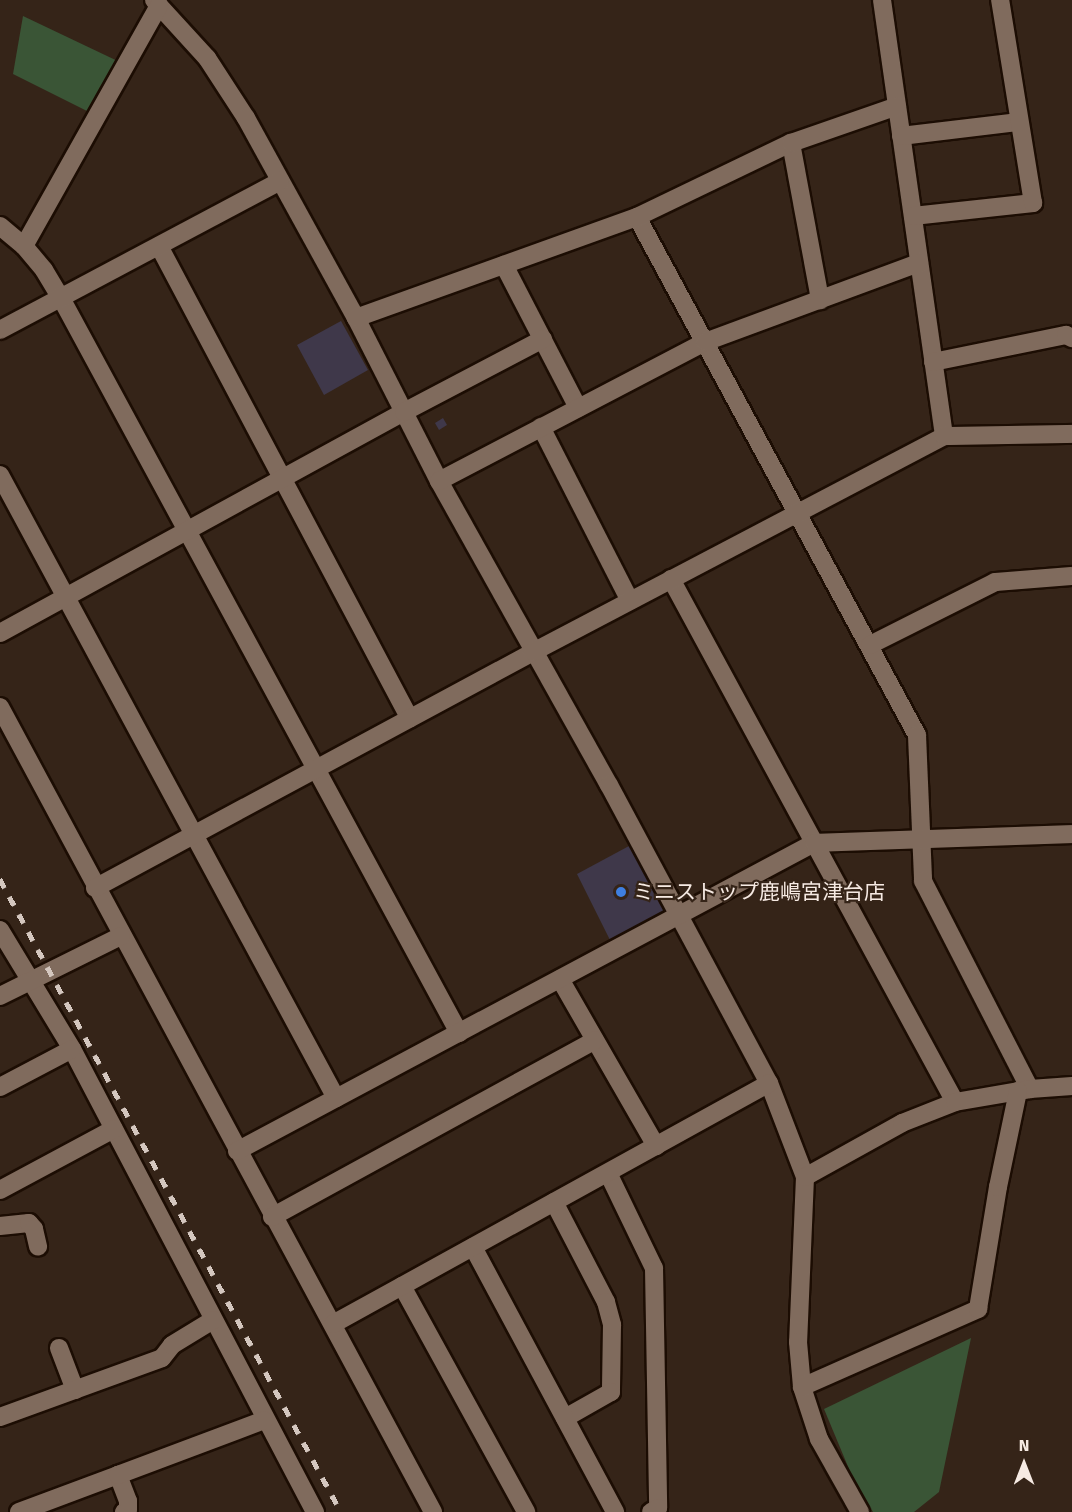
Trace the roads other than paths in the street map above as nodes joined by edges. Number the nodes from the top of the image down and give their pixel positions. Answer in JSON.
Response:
{"nodes":[{"id":1,"x":882,"y":0,"type":"edge"},
{"id":2,"x":1000,"y":0,"type":"edge"},
{"id":3,"x":157,"y":3,"type":"edge"},
{"id":4,"x":897,"y":106,"type":"junction"},
{"id":5,"x":1019,"y":122,"type":"junction"},
{"id":6,"x":901,"y":136,"type":"junction"},
{"id":7,"x":791,"y":143,"type":"junction"},
{"id":8,"x":280,"y":181,"type":"junction"},
{"id":9,"x":912,"y":216,"type":"junction"},
{"id":10,"x":637,"y":217,"type":"junction"},
{"id":11,"x":0,"y":226,"type":"edge"},
{"id":12,"x":24,"y":246,"type":"junction"},
{"id":13,"x":159,"y":246,"type":"junction"},
{"id":14,"x":919,"y":263,"type":"junction"},
{"id":15,"x":504,"y":265,"type":"junction"},
{"id":16,"x":61,"y":298,"type":"junction"},
{"id":17,"x":820,"y":300,"type":"junction"},
{"id":18,"x":356,"y":318,"type":"junction"},
{"id":19,"x":0,"y":330,"type":"edge"},
{"id":20,"x":1072,"y":338,"type":"edge"},
{"id":21,"x":543,"y":339,"type":"junction"},
{"id":22,"x":705,"y":342,"type":"junction"},
{"id":23,"x":933,"y":362,"type":"junction"},
{"id":24,"x":578,"y":408,"type":"junction"},
{"id":25,"x":404,"y":412,"type":"junction"},
{"id":26,"x":541,"y":427,"type":"junction"},
{"id":27,"x":1072,"y":435,"type":"edge"},
{"id":28,"x":944,"y":436,"type":"junction"},
{"id":29,"x":0,"y":475,"type":"edge"},
{"id":30,"x":282,"y":478,"type":"junction"},
{"id":31,"x":439,"y":481,"type":"junction"},
{"id":32,"x":798,"y":513,"type":"junction"},
{"id":33,"x":187,"y":531,"type":"junction"},
{"id":34,"x":1072,"y":576,"type":"edge"},
{"id":35,"x":671,"y":579,"type":"junction"},
{"id":36,"x":65,"y":597,"type":"junction"},
{"id":37,"x":630,"y":601,"type":"junction"},
{"id":38,"x":0,"y":633,"type":"edge"},
{"id":39,"x":870,"y":645,"type":"junction"},
{"id":40,"x":533,"y":652,"type":"junction"},
{"id":41,"x":0,"y":707,"type":"edge"},
{"id":42,"x":410,"y":718,"type":"junction"},
{"id":43,"x":316,"y":769,"type":"junction"},
{"id":44,"x":1072,"y":834,"type":"edge"},
{"id":45,"x":192,"y":835,"type":"junction"},
{"id":46,"x":920,"y":838,"type":"junction"},
{"id":47,"x":814,"y":843,"type":"junction"},
{"id":48,"x":95,"y":888,"type":"junction"},
{"id":49,"x":678,"y":915,"type":"junction"},
{"id":50,"x":0,"y":930,"type":"edge"},
{"id":51,"x":121,"y":936,"type":"junction"},
{"id":52,"x":31,"y":979,"type":"junction"},
{"id":53,"x":560,"y":979,"type":"junction"},
{"id":54,"x":0,"y":996,"type":"edge"},
{"id":55,"x":459,"y":1033,"type":"junction"},
{"id":56,"x":595,"y":1040,"type":"junction"},
{"id":57,"x":72,"y":1049,"type":"junction"},
{"id":58,"x":769,"y":1083,"type":"junction"},
{"id":59,"x":1072,"y":1086,"type":"edge"},
{"id":60,"x":0,"y":1088,"type":"edge"},
{"id":61,"x":1024,"y":1090,"type":"junction"},
{"id":62,"x":336,"y":1098,"type":"junction"},
{"id":63,"x":955,"y":1102,"type":"junction"},
{"id":64,"x":114,"y":1129,"type":"junction"},
{"id":65,"x":656,"y":1146,"type":"junction"},
{"id":66,"x":237,"y":1151,"type":"junction"},
{"id":67,"x":608,"y":1173,"type":"junction"},
{"id":68,"x":806,"y":1177,"type":"junction"},
{"id":69,"x":0,"y":1190,"type":"edge"},
{"id":70,"x":554,"y":1202,"type":"junction"},
{"id":71,"x":272,"y":1217,"type":"junction"},
{"id":72,"x":0,"y":1226,"type":"edge"},
{"id":73,"x":38,"y":1247,"type":"dead end"},
{"id":74,"x":473,"y":1247,"type":"junction"},
{"id":75,"x":402,"y":1286,"type":"junction"},
{"id":76,"x":213,"y":1320,"type":"junction"},
{"id":77,"x":333,"y":1324,"type":"junction"},
{"id":78,"x":59,"y":1348,"type":"dead end"},
{"id":79,"x":802,"y":1387,"type":"junction"},
{"id":80,"x":75,"y":1390,"type":"junction"},
{"id":81,"x":0,"y":1417,"type":"edge"},
{"id":82,"x":565,"y":1418,"type":"junction"},
{"id":83,"x":264,"y":1420,"type":"junction"},
{"id":84,"x":118,"y":1475,"type":"junction"},
{"id":85,"x":19,"y":1512,"type":"edge"},
{"id":86,"x":124,"y":1512,"type":"edge"},
{"id":87,"x":315,"y":1512,"type":"edge"},
{"id":88,"x":433,"y":1512,"type":"edge"},
{"id":89,"x":526,"y":1512,"type":"edge"},
{"id":90,"x":615,"y":1512,"type":"edge"},
{"id":91,"x":651,"y":1512,"type":"edge"},
{"id":92,"x":860,"y":1512,"type":"edge"}],
"edges":[{"from":1,"to":4,"type":"street"},
{"from":2,"to":5,"type":"street"},
{"from":3,"to":8,"type":"street"},
{"from":3,"to":12,"type":"street"},
{"from":4,"to":6,"type":"street"},
{"from":4,"to":7,"type":"street"},
{"from":5,"to":6,"type":"street"},
{"from":5,"to":9,"type":"street"},
{"from":6,"to":9,"type":"street"},
{"from":7,"to":10,"type":"street"},
{"from":7,"to":17,"type":"street"},
{"from":8,"to":13,"type":"street"},
{"from":8,"to":18,"type":"street"},
{"from":9,"to":14,"type":"street"},
{"from":10,"to":15,"type":"street"},
{"from":10,"to":22,"type":"street"},
{"from":11,"to":12,"type":"street"},
{"from":12,"to":16,"type":"street"},
{"from":13,"to":16,"type":"street"},
{"from":13,"to":30,"type":"street"},
{"from":14,"to":17,"type":"street"},
{"from":14,"to":23,"type":"street"},
{"from":15,"to":18,"type":"street"},
{"from":15,"to":21,"type":"street"},
{"from":16,"to":19,"type":"street"},
{"from":16,"to":33,"type":"street"},
{"from":17,"to":22,"type":"street"},
{"from":18,"to":25,"type":"street"},
{"from":20,"to":23,"type":"street"},
{"from":21,"to":24,"type":"street"},
{"from":21,"to":25,"type":"street"},
{"from":22,"to":24,"type":"street"},
{"from":22,"to":32,"type":"street"},
{"from":23,"to":28,"type":"street"},
{"from":24,"to":26,"type":"street"},
{"from":25,"to":30,"type":"street"},
{"from":25,"to":31,"type":"street"},
{"from":26,"to":31,"type":"street"},
{"from":26,"to":37,"type":"street"},
{"from":27,"to":28,"type":"street"},
{"from":28,"to":32,"type":"street"},
{"from":29,"to":36,"type":"street"},
{"from":30,"to":33,"type":"street"},
{"from":30,"to":42,"type":"street"},
{"from":31,"to":40,"type":"street"},
{"from":32,"to":35,"type":"street"},
{"from":32,"to":39,"type":"street"},
{"from":33,"to":36,"type":"street"},
{"from":33,"to":43,"type":"street"},
{"from":34,"to":39,"type":"street"},
{"from":35,"to":37,"type":"street"},
{"from":35,"to":47,"type":"street"},
{"from":36,"to":38,"type":"street"},
{"from":36,"to":45,"type":"street"},
{"from":37,"to":40,"type":"street"},
{"from":39,"to":46,"type":"street"},
{"from":40,"to":42,"type":"street"},
{"from":40,"to":49,"type":"street"},
{"from":41,"to":48,"type":"street"},
{"from":42,"to":43,"type":"street"},
{"from":43,"to":45,"type":"street"},
{"from":43,"to":55,"type":"street"},
{"from":44,"to":46,"type":"street"},
{"from":45,"to":48,"type":"street"},
{"from":45,"to":62,"type":"street"},
{"from":46,"to":47,"type":"street"},
{"from":46,"to":61,"type":"street"},
{"from":47,"to":49,"type":"street"},
{"from":47,"to":63,"type":"street"},
{"from":48,"to":51,"type":"street"},
{"from":49,"to":53,"type":"street"},
{"from":49,"to":58,"type":"street"},
{"from":50,"to":52,"type":"street"},
{"from":51,"to":52,"type":"street"},
{"from":51,"to":66,"type":"street"},
{"from":52,"to":54,"type":"street"},
{"from":52,"to":57,"type":"street"},
{"from":53,"to":55,"type":"street"},
{"from":53,"to":56,"type":"street"},
{"from":55,"to":62,"type":"street"},
{"from":56,"to":65,"type":"street"},
{"from":56,"to":71,"type":"street"},
{"from":57,"to":60,"type":"street"},
{"from":57,"to":64,"type":"street"},
{"from":58,"to":65,"type":"street"},
{"from":58,"to":68,"type":"street"},
{"from":59,"to":61,"type":"street"},
{"from":61,"to":63,"type":"street"},
{"from":61,"to":79,"type":"street"},
{"from":62,"to":66,"type":"street"},
{"from":63,"to":68,"type":"street"},
{"from":64,"to":69,"type":"street"},
{"from":64,"to":76,"type":"street"},
{"from":65,"to":67,"type":"street"},
{"from":66,"to":71,"type":"street"},
{"from":67,"to":70,"type":"street"},
{"from":67,"to":91,"type":"street"},
{"from":68,"to":79,"type":"street"},
{"from":70,"to":74,"type":"street"},
{"from":70,"to":82,"type":"street"},
{"from":71,"to":77,"type":"street"},
{"from":72,"to":73,"type":"street"},
{"from":74,"to":75,"type":"street"},
{"from":74,"to":82,"type":"street"},
{"from":75,"to":77,"type":"street"},
{"from":75,"to":89,"type":"street"},
{"from":76,"to":80,"type":"street"},
{"from":76,"to":83,"type":"street"},
{"from":77,"to":88,"type":"street"},
{"from":78,"to":80,"type":"street"},
{"from":79,"to":92,"type":"street"},
{"from":80,"to":81,"type":"street"},
{"from":82,"to":90,"type":"street"},
{"from":83,"to":84,"type":"street"},
{"from":83,"to":87,"type":"street"},
{"from":84,"to":85,"type":"street"},
{"from":84,"to":86,"type":"street"}]}
